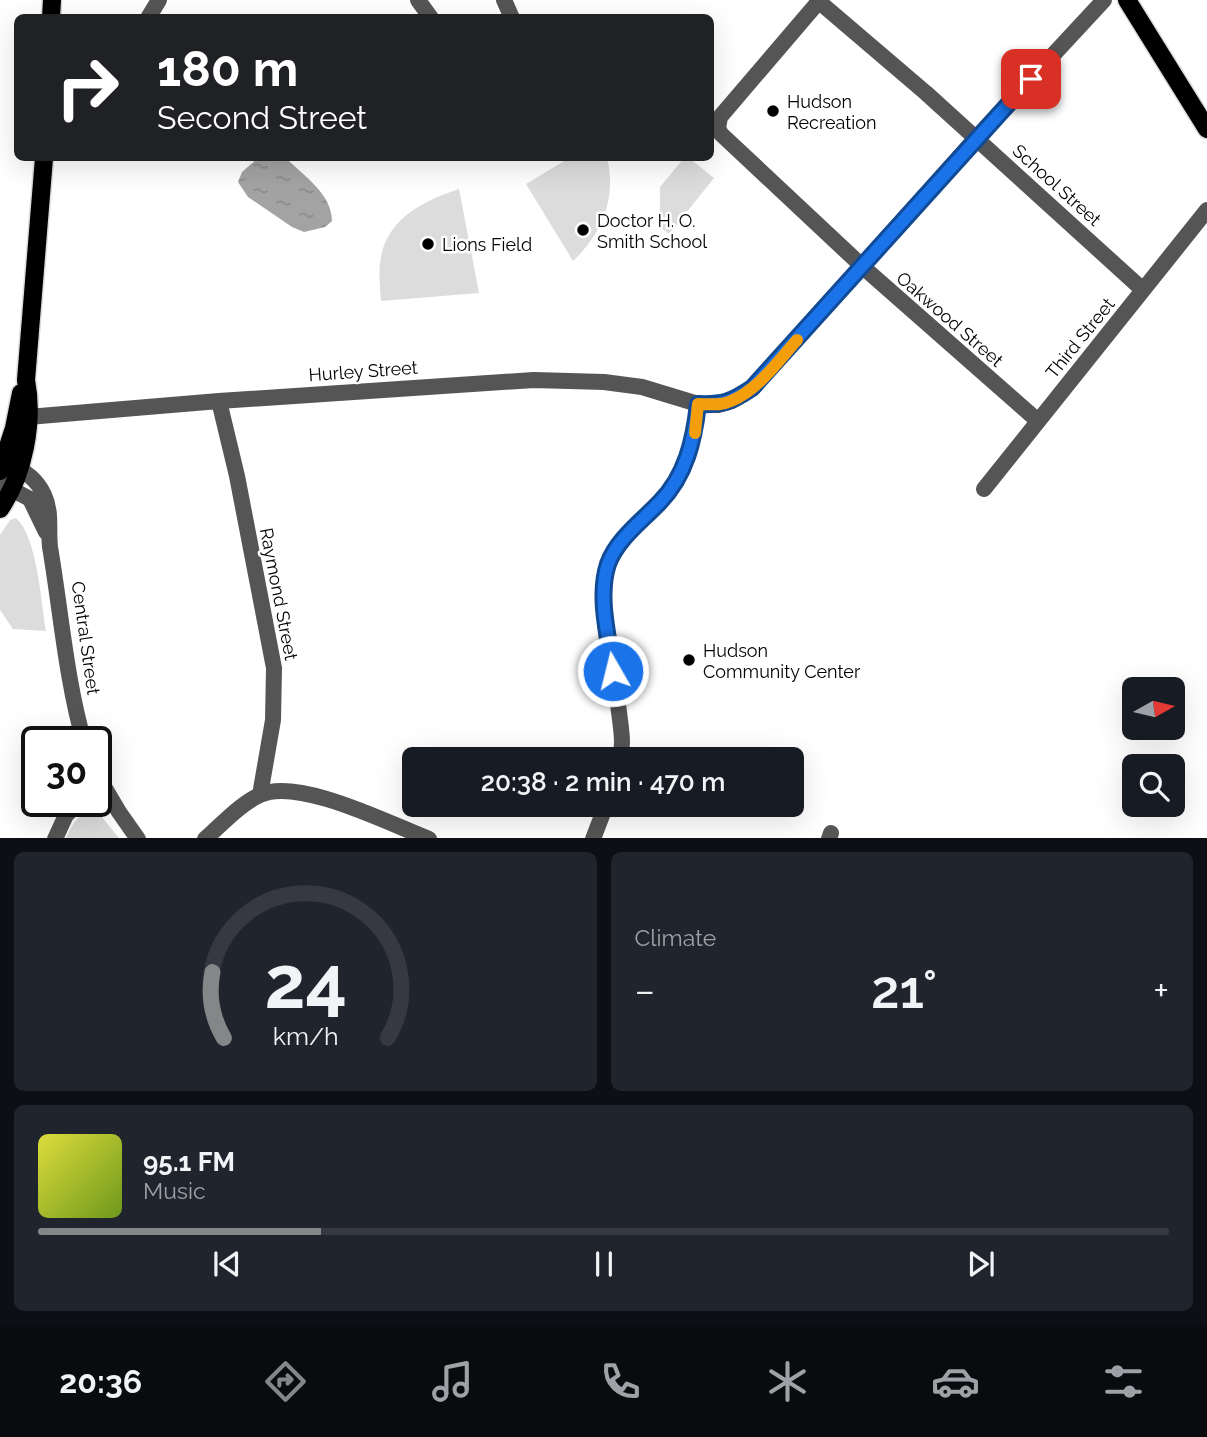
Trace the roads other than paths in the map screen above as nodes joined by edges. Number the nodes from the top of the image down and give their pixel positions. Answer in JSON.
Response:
{"nodes":[{"id":1,"x":819,"y":0,"type":"edge"},
{"id":2,"x":1104,"y":0,"type":"edge"},
{"id":3,"x":1127,"y":0,"type":"edge"},
{"id":4,"x":1207,"y":129,"type":"edge"},
{"id":5,"x":976,"y":138,"type":"junction"},
{"id":6,"x":44,"y":161,"type":"edge"},
{"id":7,"x":1207,"y":211,"type":"edge"},
{"id":8,"x":863,"y":267,"type":"junction"},
{"id":9,"x":1143,"y":290,"type":"junction"},
{"id":10,"x":26,"y":380,"type":"junction"},
{"id":11,"x":219,"y":401,"type":"junction"},
{"id":12,"x":698,"y":404,"type":"junction"},
{"id":13,"x":29,"y":417,"type":"junction"},
{"id":14,"x":1038,"y":421,"type":"junction"},
{"id":15,"x":7,"y":467,"type":"edge"},
{"id":16,"x":6,"y":485,"type":"edge"},
{"id":17,"x":984,"y":489,"type":"dead end"},
{"id":18,"x":0,"y":509,"type":"edge"},
{"id":19,"x":49,"y":540,"type":"junction"},
{"id":20,"x":80,"y":726,"type":"edge"},
{"id":21,"x":621,"y":747,"type":"edge"},
{"id":22,"x":260,"y":795,"type":"junction"},
{"id":23,"x":112,"y":805,"type":"edge"},
{"id":24,"x":65,"y":817,"type":"edge"},
{"id":25,"x":601,"y":817,"type":"edge"},
{"id":26,"x":55,"y":838,"type":"edge"},
{"id":27,"x":138,"y":838,"type":"edge"},
{"id":28,"x":205,"y":838,"type":"edge"},
{"id":29,"x":429,"y":838,"type":"edge"},
{"id":30,"x":593,"y":838,"type":"edge"}],
"edges":[{"from":1,"to":5,"type":"street","name":"School Street"},
{"from":1,"to":8,"type":"street","name":"Oakwood Street"},
{"from":2,"to":5,"type":"street"},
{"from":3,"to":4,"type":"main road"},
{"from":5,"to":8,"type":"street"},
{"from":5,"to":9,"type":"street","name":"School Street"},
{"from":6,"to":10,"type":"main road"},
{"from":7,"to":9,"type":"street","name":"Third Street"},
{"from":8,"to":12,"type":"street"},
{"from":8,"to":14,"type":"street","name":"Oakwood Street"},
{"from":9,"to":14,"type":"street","name":"Third Street"},
{"from":10,"to":13,"type":"main road"},
{"from":10,"to":15,"type":"main road"},
{"from":11,"to":12,"type":"street","name":"Hurley Street"},
{"from":11,"to":13,"type":"street","name":"Hurley Street"},
{"from":11,"to":22,"type":"street","name":"Raymond Street"},
{"from":12,"to":21,"type":"street"},
{"from":13,"to":15,"type":"main road"},
{"from":14,"to":17,"type":"street","name":"Third Street"},
{"from":15,"to":16,"type":"main road"},
{"from":15,"to":19,"type":"street","name":"Central Street"},
{"from":16,"to":18,"type":"main road"},
{"from":16,"to":19,"type":"street","name":"Central Street"},
{"from":19,"to":20,"type":"street","name":"Central Street"},
{"from":22,"to":28,"type":"street"},
{"from":22,"to":29,"type":"street"},
{"from":23,"to":27,"type":"street"},
{"from":24,"to":26,"type":"street"},
{"from":25,"to":30,"type":"street"}]}
